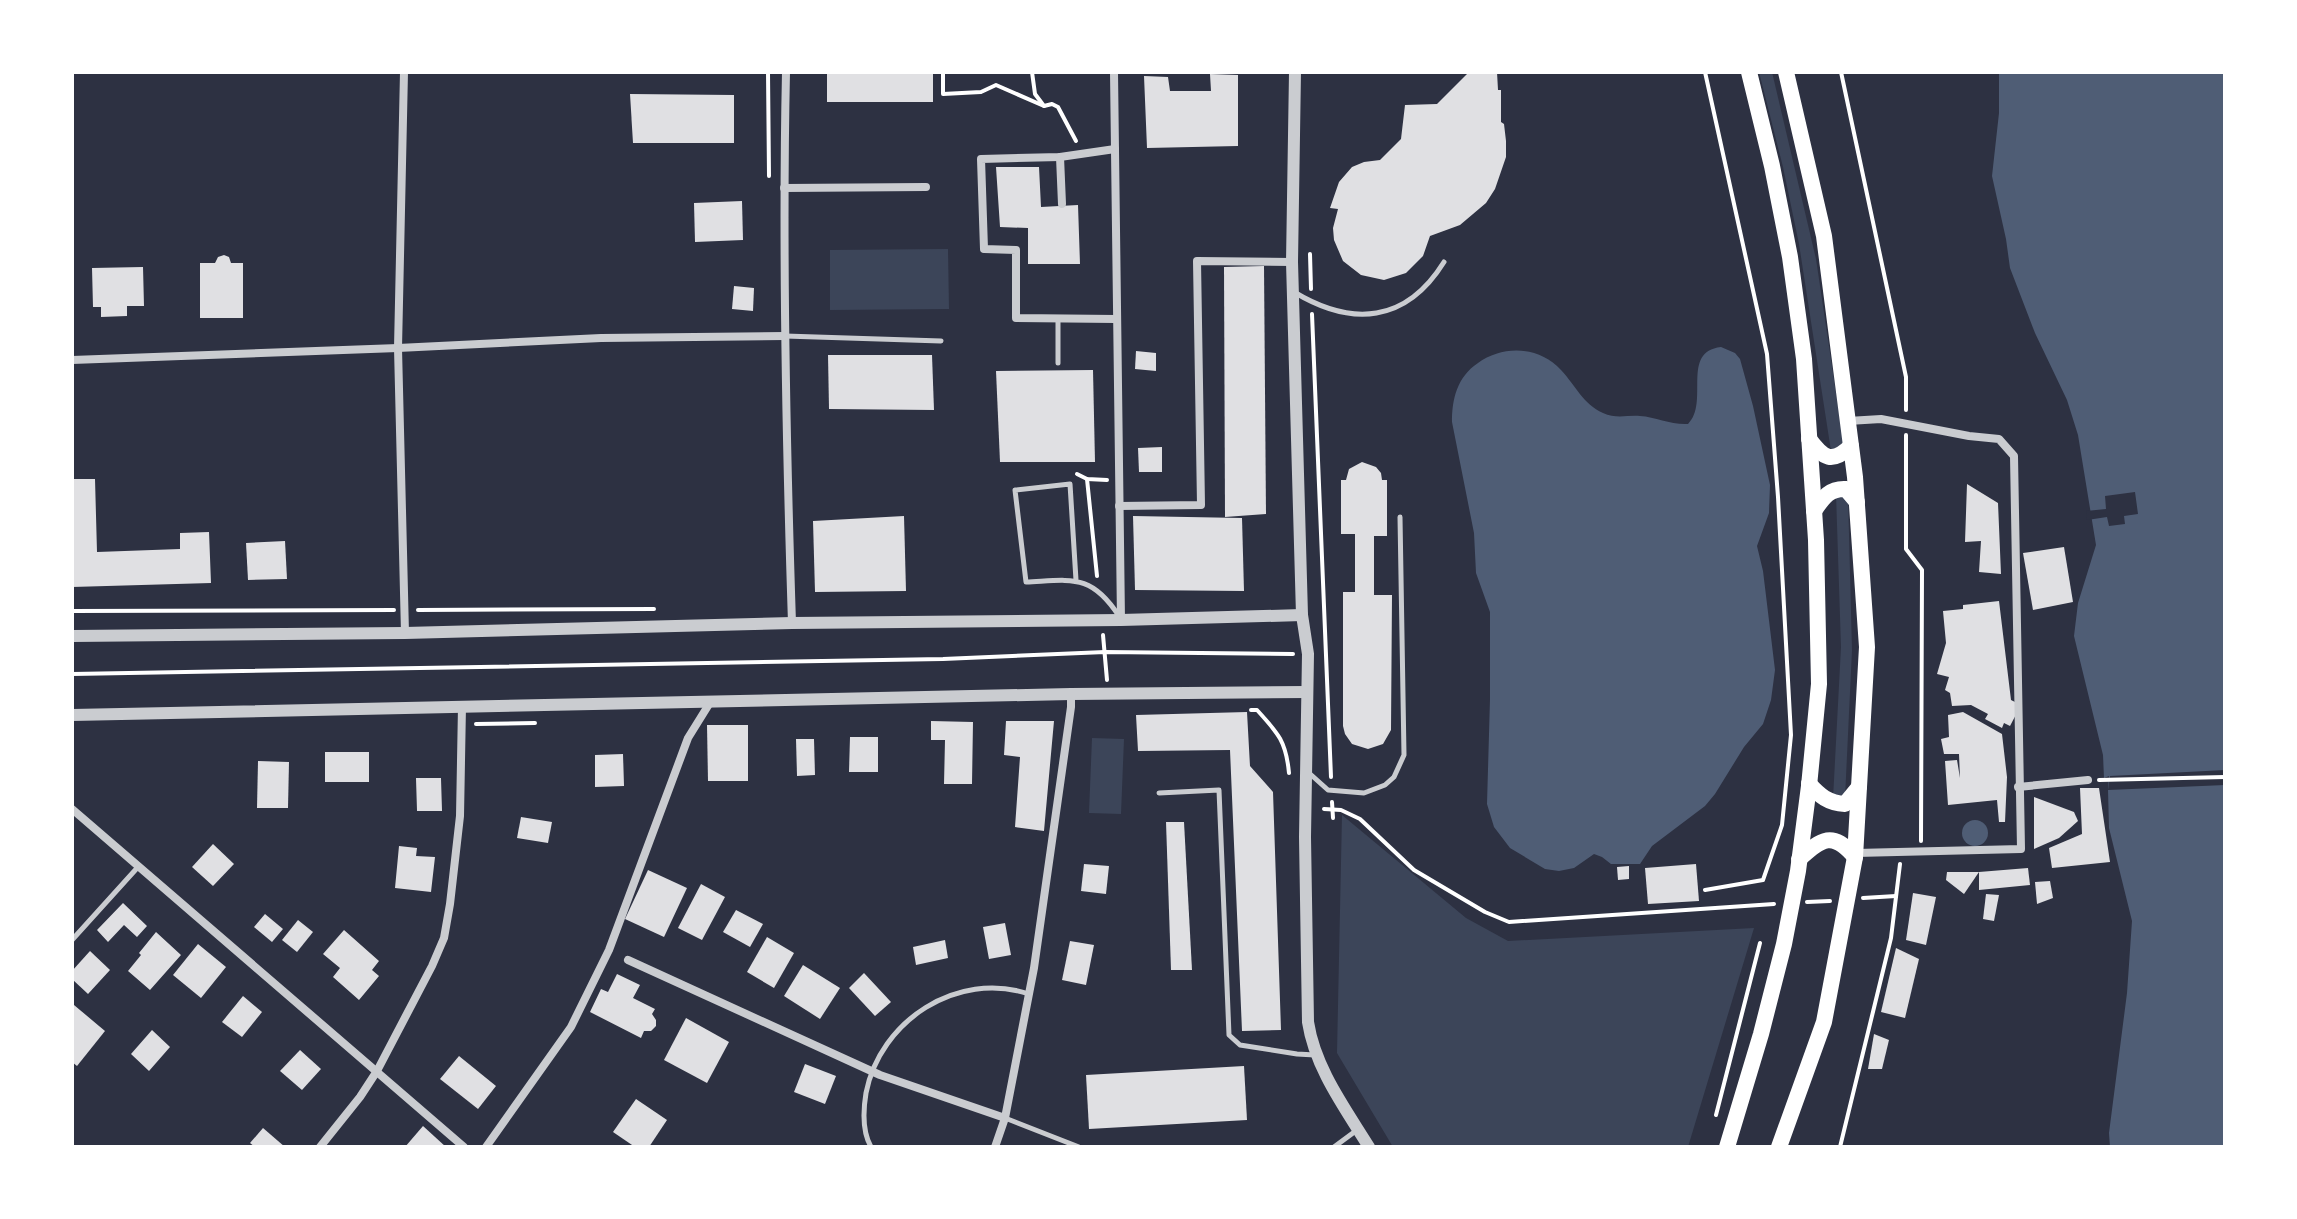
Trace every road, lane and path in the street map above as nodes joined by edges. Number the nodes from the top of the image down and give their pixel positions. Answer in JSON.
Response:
{"nodes":[{"id":1,"x":404,"y":72,"type":"edge"},
{"id":2,"x":768,"y":72,"type":"edge"},
{"id":3,"x":786,"y":72,"type":"edge"},
{"id":4,"x":943,"y":72,"type":"edge"},
{"id":5,"x":1032,"y":72,"type":"edge"},
{"id":6,"x":1114,"y":72,"type":"edge"},
{"id":7,"x":1295,"y":72,"type":"edge"},
{"id":8,"x":1705,"y":72,"type":"edge"},
{"id":9,"x":1749,"y":72,"type":"edge"},
{"id":10,"x":1786,"y":72,"type":"edge"},
{"id":11,"x":1841,"y":72,"type":"edge"},
{"id":12,"x":1044,"y":106,"type":"junction"},
{"id":13,"x":1115,"y":149,"type":"junction"},
{"id":14,"x":1083,"y":153,"type":"junction"},
{"id":15,"x":1060,"y":157,"type":"junction"},
{"id":16,"x":769,"y":176,"type":"dead end"},
{"id":17,"x":926,"y":187,"type":"dead end"},
{"id":18,"x":784,"y":188,"type":"junction"},
{"id":19,"x":1062,"y":204,"type":"dead end"},
{"id":20,"x":1309,"y":241,"type":"dead end"},
{"id":21,"x":1292,"y":262,"type":"junction"},
{"id":22,"x":1444,"y":262,"type":"dead end"},
{"id":23,"x":1293,"y":292,"type":"junction"},
{"id":24,"x":1311,"y":303,"type":"junction"},
{"id":25,"x":1058,"y":318,"type":"junction"},
{"id":26,"x":1116,"y":319,"type":"junction"},
{"id":27,"x":785,"y":336,"type":"junction"},
{"id":28,"x":941,"y":341,"type":"dead end"},
{"id":29,"x":398,"y":348,"type":"junction"},
{"id":30,"x":72,"y":360,"type":"edge"},
{"id":31,"x":1058,"y":363,"type":"dead end"},
{"id":32,"x":1848,"y":421,"type":"junction"},
{"id":33,"x":1906,"y":424,"type":"junction"},
{"id":34,"x":1809,"y":439,"type":"junction"},
{"id":35,"x":1851,"y":446,"type":"junction"},
{"id":36,"x":1109,"y":480,"type":"dead end"},
{"id":37,"x":1857,"y":502,"type":"junction"},
{"id":38,"x":1119,"y":506,"type":"junction"},
{"id":39,"x":1814,"y":511,"type":"junction"},
{"id":40,"x":1400,"y":517,"type":"dead end"},
{"id":41,"x":1076,"y":580,"type":"junction"},
{"id":42,"x":1097,"y":582,"type":"dead end"},
{"id":43,"x":404,"y":610,"type":"junction"},
{"id":44,"x":72,"y":611,"type":"edge"},
{"id":45,"x":1302,"y":615,"type":"junction"},
{"id":46,"x":1121,"y":620,"type":"junction"},
{"id":47,"x":792,"y":623,"type":"junction"},
{"id":48,"x":405,"y":633,"type":"junction"},
{"id":49,"x":1103,"y":635,"type":"dead end"},
{"id":50,"x":72,"y":636,"type":"edge"},
{"id":51,"x":1105,"y":652,"type":"junction"},
{"id":52,"x":1308,"y":654,"type":"junction"},
{"id":53,"x":72,"y":674,"type":"edge"},
{"id":54,"x":1107,"y":688,"type":"dead end"},
{"id":55,"x":1307,"y":692,"type":"junction"},
{"id":56,"x":1071,"y":694,"type":"junction"},
{"id":57,"x":711,"y":701,"type":"junction"},
{"id":58,"x":462,"y":706,"type":"junction"},
{"id":59,"x":1242,"y":709,"type":"dead end"},
{"id":60,"x":72,"y":715,"type":"edge"},
{"id":61,"x":1306,"y":771,"type":"junction"},
{"id":62,"x":2225,"y":777,"type":"edge"},
{"id":63,"x":1289,"y":779,"type":"dead end"},
{"id":64,"x":2088,"y":780,"type":"joint"},
{"id":65,"x":1809,"y":784,"type":"junction"},
{"id":66,"x":1859,"y":787,"type":"junction"},
{"id":67,"x":2018,"y":787,"type":"junction"},
{"id":68,"x":1332,"y":790,"type":"junction"},
{"id":69,"x":1159,"y":793,"type":"dead end"},
{"id":70,"x":72,"y":809,"type":"edge"},
{"id":71,"x":1324,"y":809,"type":"dead end"},
{"id":72,"x":1332,"y":810,"type":"junction"},
{"id":73,"x":1333,"y":818,"type":"dead end"},
{"id":74,"x":1921,"y":851,"type":"junction"},
{"id":75,"x":1901,"y":852,"type":"junction"},
{"id":76,"x":1855,"y":855,"type":"junction"},
{"id":77,"x":1799,"y":859,"type":"junction"},
{"id":78,"x":138,"y":867,"type":"junction"},
{"id":79,"x":1705,"y":890,"type":"dead end"},
{"id":80,"x":1896,"y":896,"type":"junction"},
{"id":81,"x":1850,"y":899,"type":"dead end"},
{"id":82,"x":1834,"y":900,"type":"dead end"},
{"id":83,"x":1803,"y":902,"type":"dead end"},
{"id":84,"x":1788,"y":903,"type":"dead end"},
{"id":85,"x":72,"y":940,"type":"edge"},
{"id":86,"x":1760,"y":943,"type":"dead end"},
{"id":87,"x":628,"y":960,"type":"dead end"},
{"id":88,"x":1029,"y":994,"type":"junction"},
{"id":89,"x":1316,"y":1055,"type":"junction"},
{"id":90,"x":377,"y":1071,"type":"junction"},
{"id":91,"x":872,"y":1072,"type":"junction"},
{"id":92,"x":1800,"y":1094,"type":"junction"},
{"id":93,"x":1005,"y":1118,"type":"junction"},
{"id":94,"x":1715,"y":1118,"type":"dead end"},
{"id":95,"x":1358,"y":1129,"type":"junction"},
{"id":96,"x":320,"y":1147,"type":"edge"},
{"id":97,"x":464,"y":1147,"type":"edge"},
{"id":98,"x":486,"y":1147,"type":"edge"},
{"id":99,"x":871,"y":1147,"type":"edge"},
{"id":100,"x":995,"y":1147,"type":"edge"},
{"id":101,"x":1079,"y":1147,"type":"edge"},
{"id":102,"x":1334,"y":1147,"type":"edge"},
{"id":103,"x":1369,"y":1147,"type":"edge"},
{"id":104,"x":1727,"y":1147,"type":"edge"},
{"id":105,"x":1779,"y":1147,"type":"edge"},
{"id":106,"x":1786,"y":1147,"type":"edge"},
{"id":107,"x":1840,"y":1147,"type":"edge"}],
"edges":[{"from":1,"to":29,"type":"street"},
{"from":2,"to":16,"type":"path"},
{"from":3,"to":18,"type":"street"},
{"from":4,"to":12,"type":"path"},
{"from":5,"to":12,"type":"path"},
{"from":6,"to":13,"type":"street"},
{"from":7,"to":21,"type":"street"},
{"from":8,"to":79,"type":"path"},
{"from":9,"to":34,"type":"main road"},
{"from":10,"to":32,"type":"main road"},
{"from":11,"to":33,"type":"path"},
{"from":12,"to":14,"type":"path"},
{"from":13,"to":14,"type":"street"},
{"from":13,"to":26,"type":"street"},
{"from":14,"to":15,"type":"street"},
{"from":15,"to":19,"type":"street"},
{"from":15,"to":25,"type":"street"},
{"from":17,"to":18,"type":"street"},
{"from":18,"to":27,"type":"street"},
{"from":20,"to":24,"type":"path"},
{"from":21,"to":23,"type":"street"},
{"from":21,"to":38,"type":"street"},
{"from":22,"to":24,"type":"lane"},
{"from":23,"to":24,"type":"lane"},
{"from":23,"to":45,"type":"street"},
{"from":24,"to":68,"type":"path"},
{"from":25,"to":26,"type":"street"},
{"from":25,"to":31,"type":"lane"},
{"from":26,"to":38,"type":"street"},
{"from":27,"to":28,"type":"lane"},
{"from":27,"to":29,"type":"street"},
{"from":27,"to":47,"type":"street"},
{"from":29,"to":30,"type":"street"},
{"from":29,"to":43,"type":"street"},
{"from":32,"to":33,"type":"street"},
{"from":32,"to":35,"type":"main road"},
{"from":33,"to":67,"type":"street"},
{"from":33,"to":74,"type":"path"},
{"from":34,"to":35,"type":"main road"},
{"from":34,"to":39,"type":"main road"},
{"from":35,"to":37,"type":"main road"},
{"from":36,"to":42,"type":"path"},
{"from":37,"to":39,"type":"main road"},
{"from":37,"to":66,"type":"main road"},
{"from":38,"to":46,"type":"street"},
{"from":39,"to":65,"type":"main road"},
{"from":40,"to":68,"type":"lane"},
{"from":41,"to":41,"type":"lane"},
{"from":41,"to":46,"type":"lane"},
{"from":43,"to":44,"type":"path"},
{"from":43,"to":48,"type":"street"},
{"from":45,"to":46,"type":"street"},
{"from":45,"to":52,"type":"street"},
{"from":46,"to":47,"type":"street"},
{"from":47,"to":48,"type":"street"},
{"from":48,"to":50,"type":"street"},
{"from":49,"to":51,"type":"path"},
{"from":51,"to":52,"type":"path"},
{"from":51,"to":53,"type":"path"},
{"from":51,"to":54,"type":"path"},
{"from":52,"to":55,"type":"street"},
{"from":55,"to":56,"type":"street"},
{"from":55,"to":61,"type":"street"},
{"from":56,"to":57,"type":"street"},
{"from":56,"to":88,"type":"street"},
{"from":57,"to":58,"type":"street"},
{"from":57,"to":98,"type":"street"},
{"from":58,"to":60,"type":"street"},
{"from":58,"to":90,"type":"street"},
{"from":59,"to":63,"type":"path"},
{"from":61,"to":68,"type":"lane"},
{"from":61,"to":89,"type":"street"},
{"from":62,"to":64,"type":"path"},
{"from":64,"to":67,"type":"street"},
{"from":65,"to":66,"type":"main road"},
{"from":65,"to":77,"type":"main road"},
{"from":66,"to":76,"type":"main road"},
{"from":67,"to":74,"type":"street"},
{"from":68,"to":72,"type":"path"},
{"from":69,"to":89,"type":"lane"},
{"from":70,"to":78,"type":"street"},
{"from":71,"to":72,"type":"path"},
{"from":72,"to":73,"type":"path"},
{"from":72,"to":84,"type":"path"},
{"from":74,"to":75,"type":"street"},
{"from":75,"to":76,"type":"street"},
{"from":75,"to":80,"type":"path"},
{"from":76,"to":77,"type":"main road"},
{"from":76,"to":92,"type":"main road"},
{"from":77,"to":104,"type":"main road"},
{"from":78,"to":85,"type":"lane"},
{"from":78,"to":90,"type":"street"},
{"from":80,"to":81,"type":"path"},
{"from":80,"to":107,"type":"path"},
{"from":82,"to":83,"type":"path"},
{"from":86,"to":94,"type":"path"},
{"from":87,"to":91,"type":"street"},
{"from":88,"to":91,"type":"lane"},
{"from":88,"to":93,"type":"street"},
{"from":89,"to":95,"type":"street"},
{"from":90,"to":96,"type":"street"},
{"from":90,"to":97,"type":"street"},
{"from":91,"to":93,"type":"street"},
{"from":91,"to":99,"type":"lane"},
{"from":92,"to":105,"type":"main road"},
{"from":92,"to":106,"type":"main road"},
{"from":93,"to":100,"type":"street"},
{"from":93,"to":101,"type":"lane"},
{"from":95,"to":102,"type":"lane"},
{"from":95,"to":103,"type":"street"}]}
